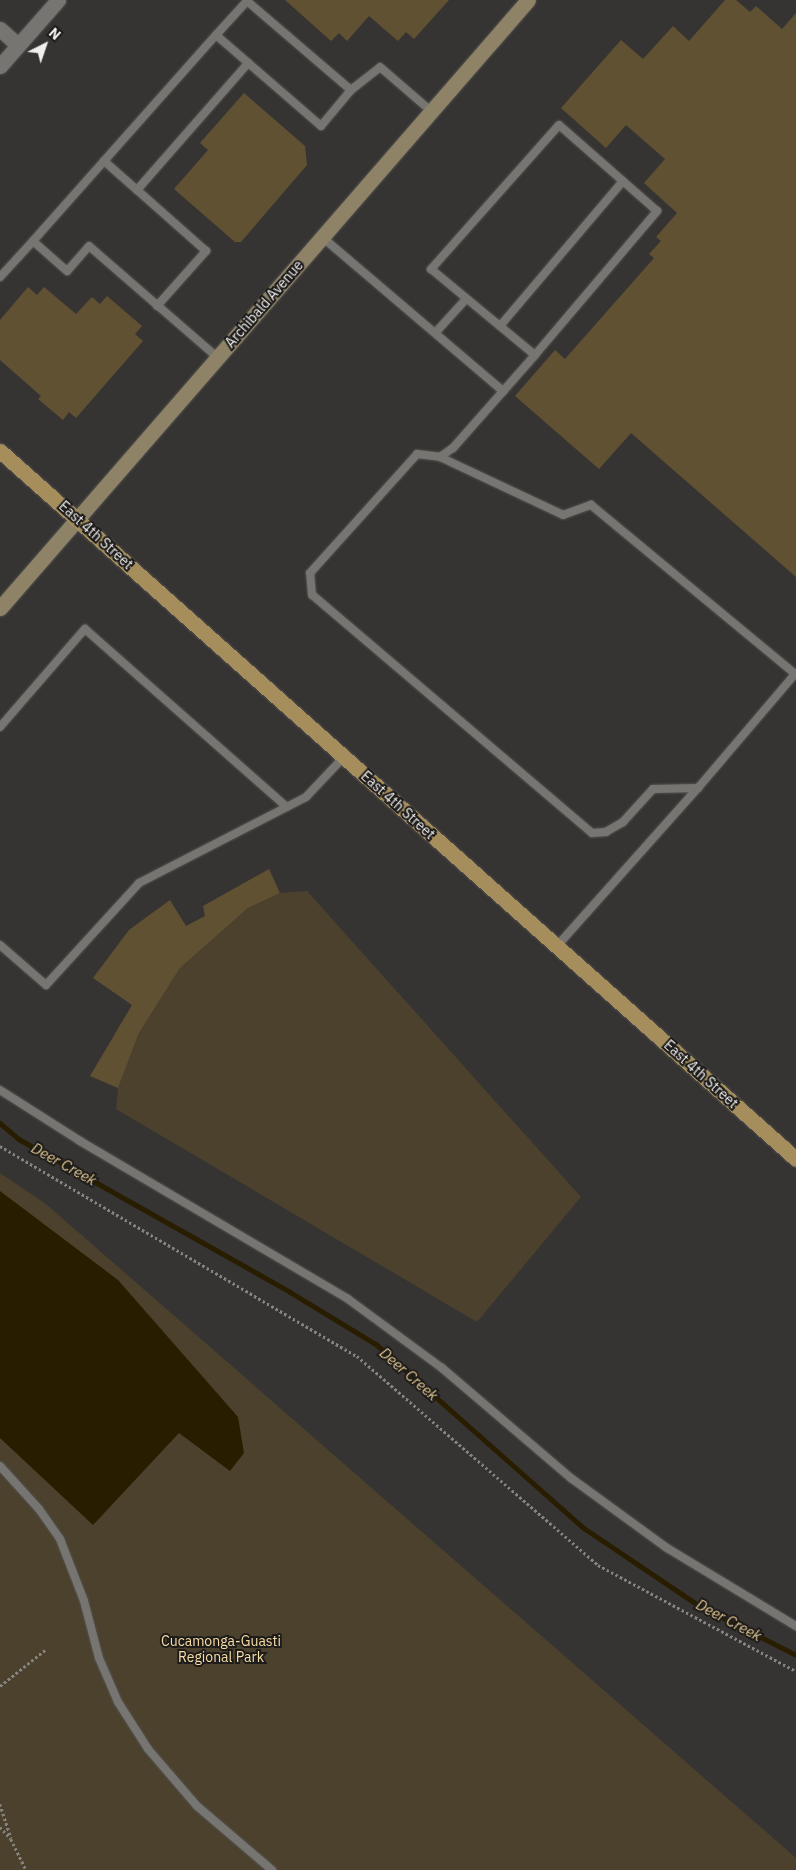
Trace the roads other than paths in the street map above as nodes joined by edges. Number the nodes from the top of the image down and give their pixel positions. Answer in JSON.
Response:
{"nodes":[{"id":1,"x":58,"y":0,"type":"edge"},
{"id":2,"x":247,"y":0,"type":"edge"},
{"id":3,"x":528,"y":0,"type":"edge"},
{"id":4,"x":0,"y":29,"type":"edge"},
{"id":5,"x":216,"y":35,"type":"junction"},
{"id":6,"x":18,"y":45,"type":"junction"},
{"id":7,"x":248,"y":63,"type":"junction"},
{"id":8,"x":0,"y":66,"type":"edge"},
{"id":9,"x":351,"y":90,"type":"junction"},
{"id":10,"x":431,"y":111,"type":"junction"},
{"id":11,"x":104,"y":161,"type":"junction"},
{"id":12,"x":623,"y":181,"type":"junction"},
{"id":13,"x":137,"y":190,"type":"junction"},
{"id":14,"x":322,"y":237,"type":"junction"},
{"id":15,"x":33,"y":241,"type":"junction"},
{"id":16,"x":0,"y":277,"type":"edge"},
{"id":17,"x":466,"y":299,"type":"junction"},
{"id":18,"x":157,"y":306,"type":"junction"},
{"id":19,"x":500,"y":326,"type":"junction"},
{"id":20,"x":436,"y":332,"type":"junction"},
{"id":21,"x":535,"y":355,"type":"junction"},
{"id":22,"x":217,"y":358,"type":"junction"},
{"id":23,"x":503,"y":390,"type":"junction"},
{"id":24,"x":0,"y":451,"type":"edge"},
{"id":25,"x":440,"y":457,"type":"junction"},
{"id":26,"x":78,"y":518,"type":"junction"},
{"id":27,"x":0,"y":608,"type":"edge"},
{"id":28,"x":795,"y":674,"type":"edge"},
{"id":29,"x":0,"y":726,"type":"edge"},
{"id":30,"x":344,"y":756,"type":"junction"},
{"id":31,"x":698,"y":788,"type":"junction"},
{"id":32,"x":286,"y":807,"type":"junction"},
{"id":33,"x":0,"y":944,"type":"edge"},
{"id":34,"x":557,"y":946,"type":"junction"},
{"id":35,"x":0,"y":1090,"type":"edge"},
{"id":36,"x":796,"y":1159,"type":"edge"},
{"id":37,"x":0,"y":1466,"type":"edge"},
{"id":38,"x":796,"y":1626,"type":"edge"},
{"id":39,"x":272,"y":1870,"type":"edge"}],
"edges":[{"from":1,"to":6,"type":"street"},
{"from":2,"to":5,"type":"lane"},
{"from":2,"to":9,"type":"lane"},
{"from":3,"to":10,"type":"main road","name":"Archibald Avenue"},
{"from":4,"to":6,"type":"street"},
{"from":5,"to":7,"type":"lane"},
{"from":5,"to":11,"type":"lane"},
{"from":6,"to":8,"type":"street"},
{"from":7,"to":9,"type":"lane"},
{"from":7,"to":13,"type":"lane"},
{"from":9,"to":10,"type":"lane"},
{"from":10,"to":14,"type":"main road","name":"Archibald Avenue"},
{"from":11,"to":13,"type":"lane"},
{"from":11,"to":15,"type":"lane"},
{"from":12,"to":17,"type":"lane"},
{"from":12,"to":19,"type":"lane"},
{"from":12,"to":21,"type":"lane"},
{"from":13,"to":18,"type":"lane"},
{"from":14,"to":20,"type":"lane"},
{"from":14,"to":22,"type":"main road","name":"Archibald Avenue"},
{"from":15,"to":16,"type":"lane"},
{"from":15,"to":18,"type":"lane"},
{"from":17,"to":19,"type":"lane"},
{"from":17,"to":20,"type":"lane"},
{"from":18,"to":22,"type":"lane"},
{"from":19,"to":21,"type":"lane"},
{"from":20,"to":23,"type":"lane"},
{"from":21,"to":23,"type":"lane"},
{"from":22,"to":26,"type":"main road","name":"Archibald Avenue"},
{"from":23,"to":25,"type":"lane"},
{"from":24,"to":26,"type":"main road","name":"East 4th Street"},
{"from":25,"to":28,"type":"lane"},
{"from":25,"to":31,"type":"lane"},
{"from":26,"to":27,"type":"main road","name":"Archibald Avenue"},
{"from":26,"to":30,"type":"main road","name":"East 4th Street"},
{"from":28,"to":31,"type":"lane"},
{"from":29,"to":32,"type":"lane"},
{"from":30,"to":32,"type":"lane"},
{"from":30,"to":34,"type":"main road","name":"East 4th Street"},
{"from":31,"to":34,"type":"lane"},
{"from":32,"to":33,"type":"lane"},
{"from":34,"to":36,"type":"main road","name":"East 4th Street"},
{"from":35,"to":38,"type":"lane"},
{"from":37,"to":39,"type":"lane"}]}
